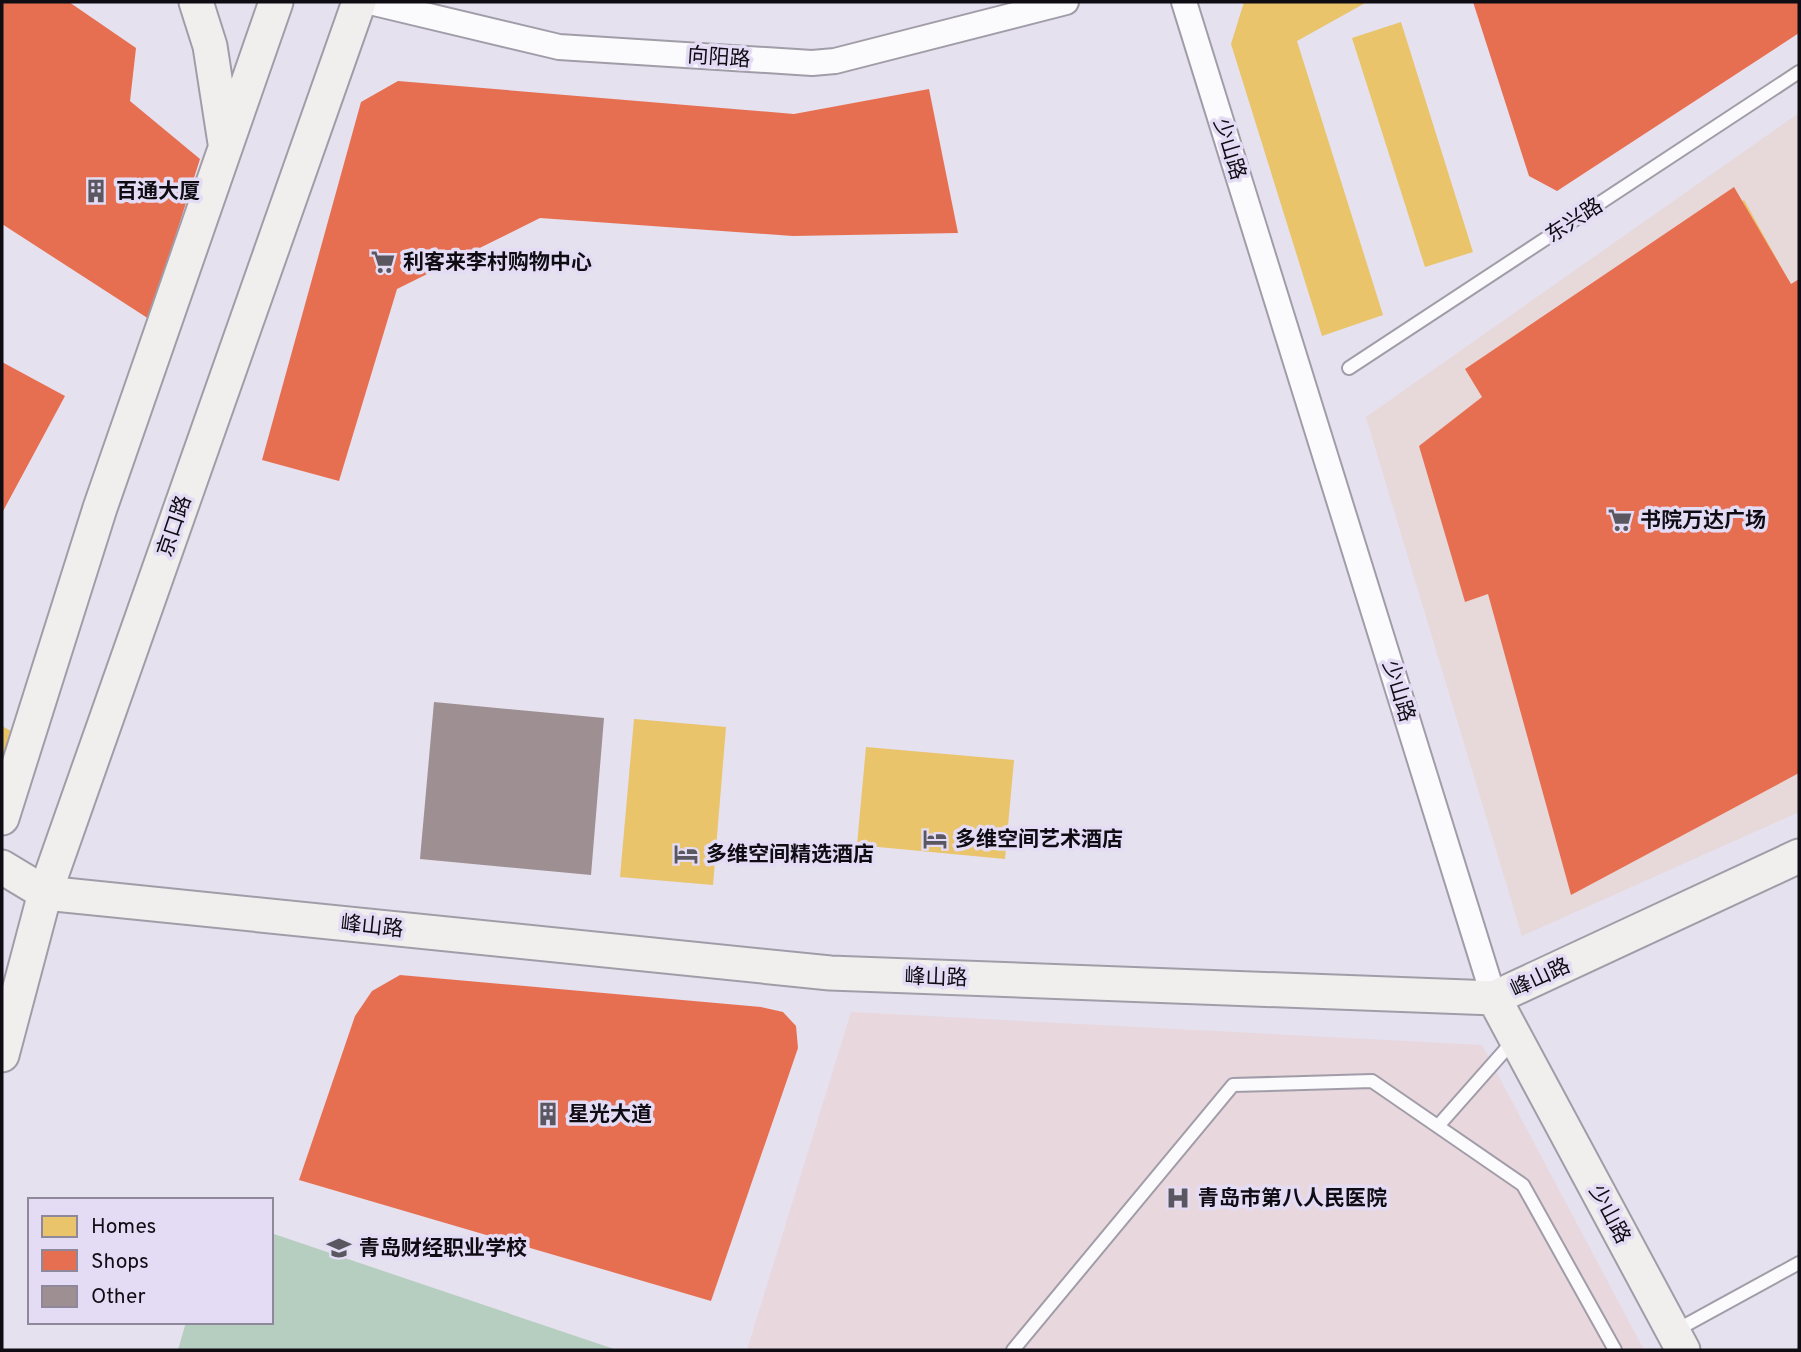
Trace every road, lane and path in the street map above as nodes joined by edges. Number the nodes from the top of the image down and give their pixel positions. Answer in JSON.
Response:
{"nodes":[{"id":1,"x":196,"y":2,"type":"edge"},
{"id":2,"x":275,"y":2,"type":"edge"},
{"id":3,"x":359,"y":2,"type":"edge"},
{"id":4,"x":370,"y":2,"type":"edge"},
{"id":5,"x":1066,"y":2,"type":"edge"},
{"id":6,"x":1184,"y":2,"type":"edge"},
{"id":7,"x":1799,"y":72,"type":"edge"},
{"id":8,"x":226,"y":146,"type":"junction"},
{"id":9,"x":1349,"y":368,"type":"dead end"},
{"id":10,"x":2,"y":818,"type":"edge"},
{"id":11,"x":1799,"y":856,"type":"edge"},
{"id":12,"x":2,"y":867,"type":"edge"},
{"id":13,"x":45,"y":893,"type":"junction"},
{"id":14,"x":1494,"y":998,"type":"junction"},
{"id":15,"x":1516,"y":1038,"type":"junction"},
{"id":16,"x":2,"y":1055,"type":"edge"},
{"id":17,"x":1438,"y":1126,"type":"junction"},
{"id":18,"x":1799,"y":1263,"type":"edge"},
{"id":19,"x":1678,"y":1341,"type":"edge"},
{"id":20,"x":1013,"y":1350,"type":"edge"},
{"id":21,"x":1615,"y":1350,"type":"edge"}],
"edges":[{"from":1,"to":8,"type":"street"},
{"from":2,"to":8,"type":"street"},
{"from":3,"to":13,"type":"street","name":"京口路"},
{"from":4,"to":5,"type":"street","name":"向阳路"},
{"from":6,"to":14,"type":"street","name":"少山路"},
{"from":7,"to":9,"type":"lane","name":"东兴路"},
{"from":8,"to":10,"type":"street"},
{"from":11,"to":14,"type":"street","name":"峰山路"},
{"from":12,"to":13,"type":"street"},
{"from":13,"to":14,"type":"street","name":"峰山路"},
{"from":13,"to":16,"type":"street","name":"京口路"},
{"from":14,"to":15,"type":"street","name":"少山路"},
{"from":15,"to":17,"type":"lane"},
{"from":15,"to":19,"type":"street","name":"少山路"},
{"from":17,"to":20,"type":"lane"},
{"from":17,"to":21,"type":"lane"},
{"from":18,"to":19,"type":"lane"}]}
